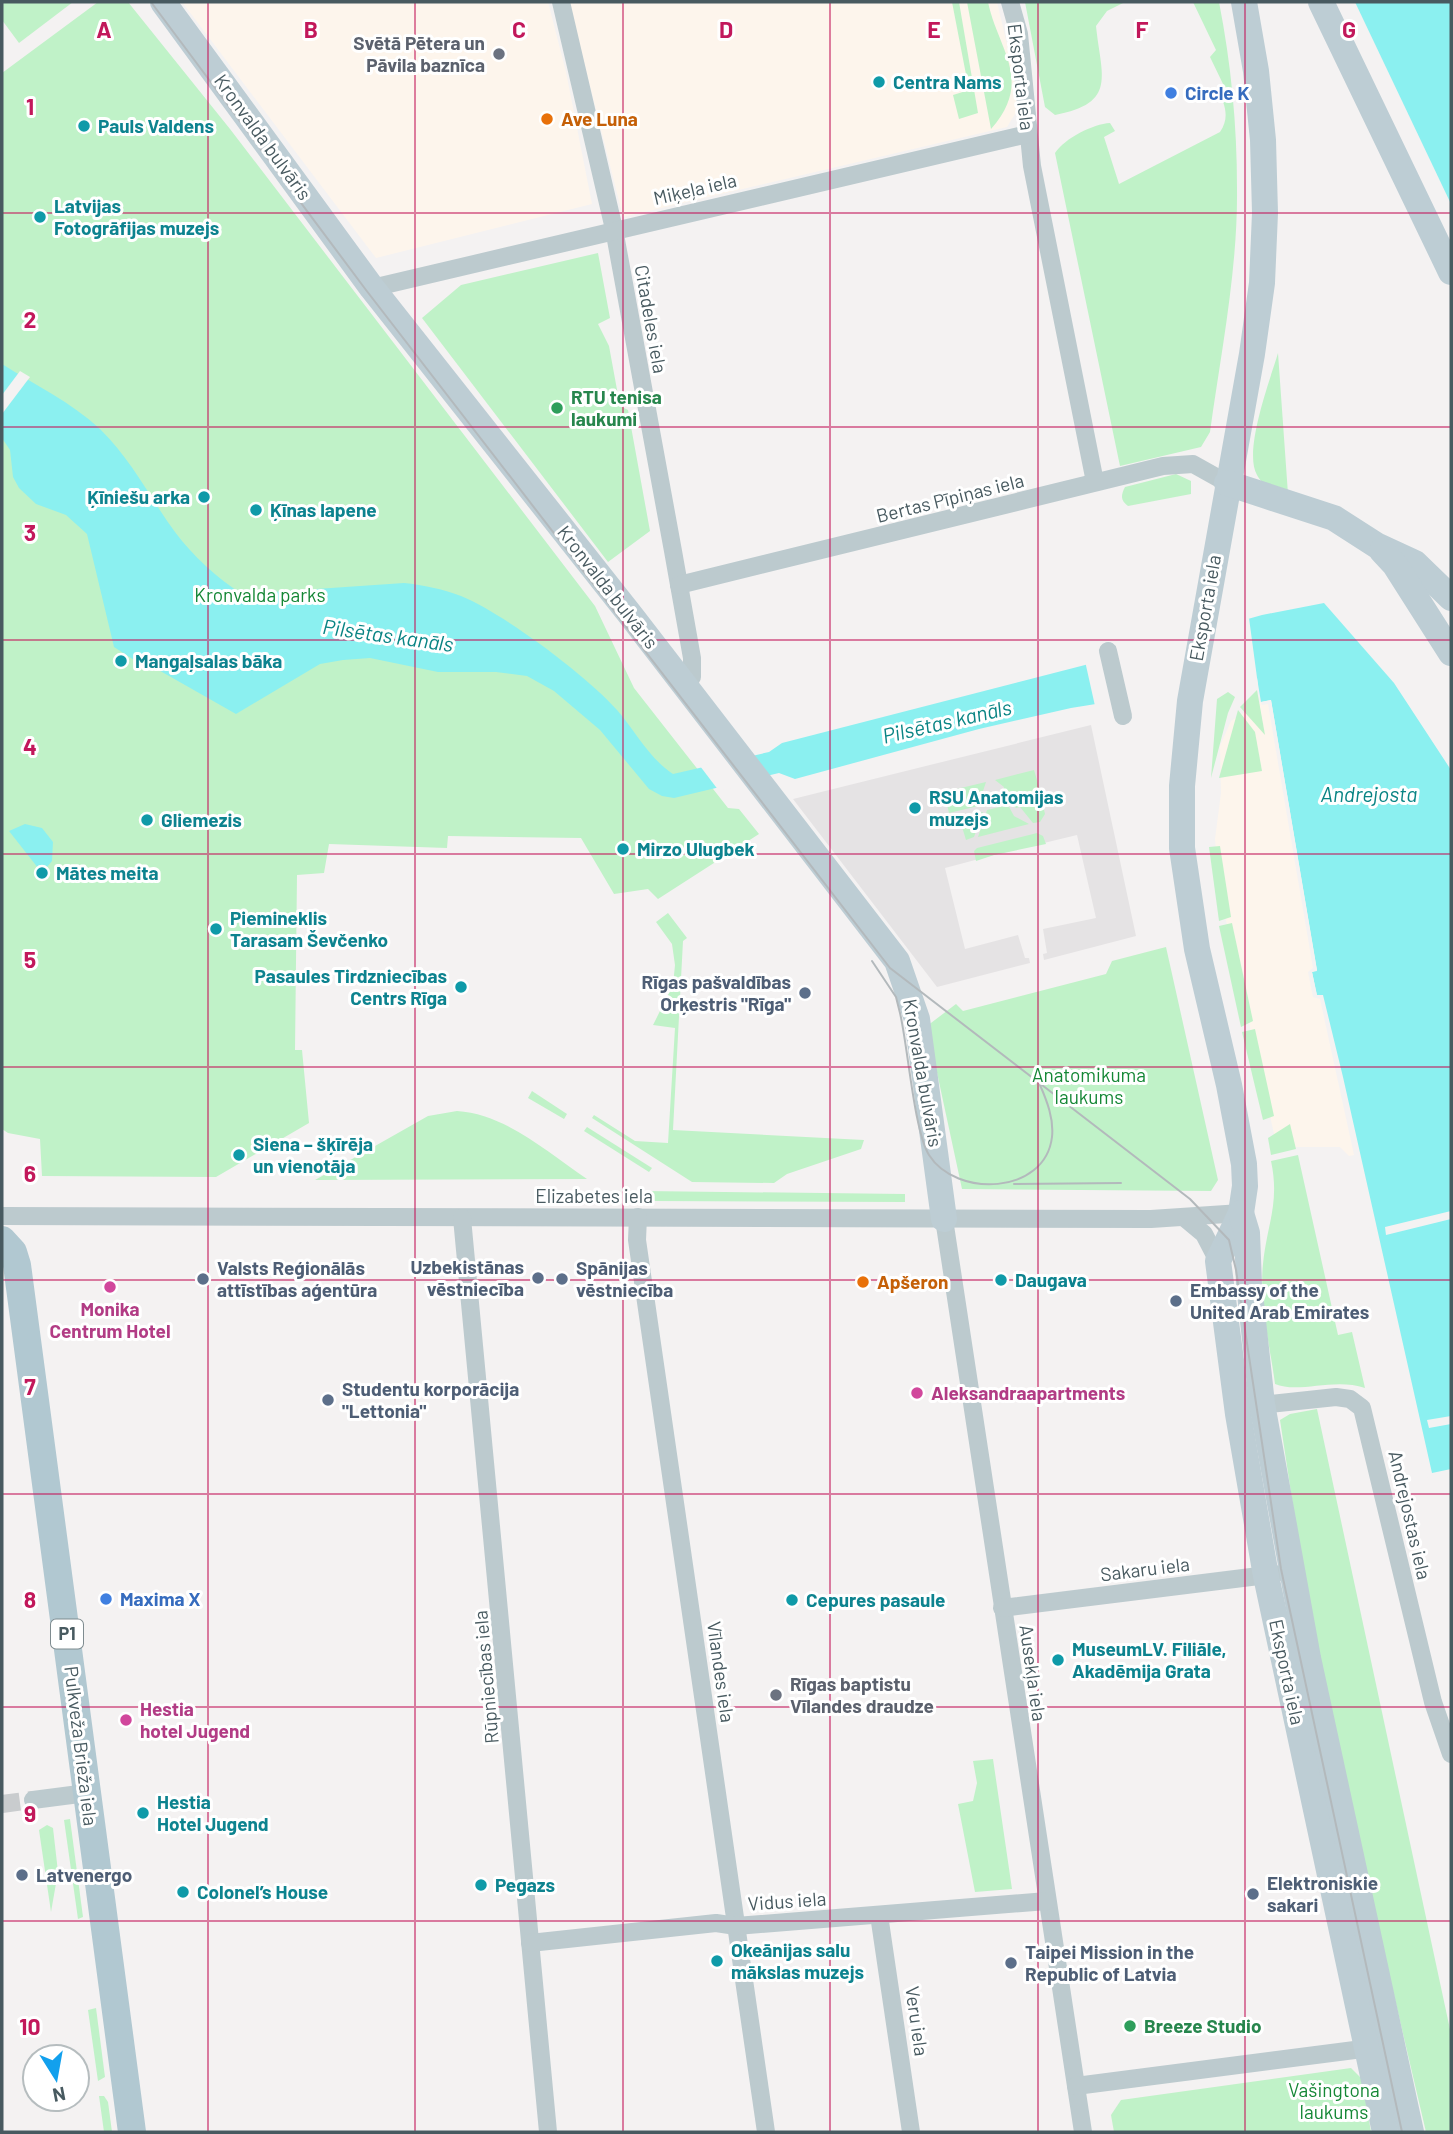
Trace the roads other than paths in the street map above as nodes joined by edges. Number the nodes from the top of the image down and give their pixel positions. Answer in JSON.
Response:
{"nodes":[{"id":1,"x":163,"y":2,"type":"edge"},
{"id":2,"x":561,"y":2,"type":"edge"},
{"id":3,"x":1010,"y":2,"type":"edge"},
{"id":4,"x":1244,"y":2,"type":"edge"},
{"id":5,"x":1321,"y":2,"type":"edge"},
{"id":6,"x":1028,"y":134,"type":"junction"},
{"id":7,"x":614,"y":229,"type":"junction"},
{"id":8,"x":1451,"y":272,"type":"edge"},
{"id":9,"x":372,"y":288,"type":"junction"},
{"id":10,"x":1095,"y":482,"type":"junction"},
{"id":11,"x":1227,"y":483,"type":"junction"},
{"id":12,"x":1376,"y":545,"type":"junction"},
{"id":13,"x":679,"y":585,"type":"junction"},
{"id":14,"x":1451,"y":598,"type":"edge"},
{"id":15,"x":1108,"y":652,"type":"dead end"},
{"id":16,"x":1451,"y":653,"type":"edge"},
{"id":17,"x":685,"y":685,"type":"junction"},
{"id":18,"x":1123,"y":716,"type":"dead end"},
{"id":19,"x":1241,"y":1213,"type":"junction"},
{"id":20,"x":2,"y":1216,"type":"edge"},
{"id":21,"x":462,"y":1217,"type":"junction"},
{"id":22,"x":638,"y":1217,"type":"junction"},
{"id":23,"x":944,"y":1219,"type":"junction"},
{"id":24,"x":1186,"y":1219,"type":"junction"},
{"id":25,"x":2,"y":1240,"type":"edge"},
{"id":26,"x":1218,"y":1261,"type":"junction"},
{"id":27,"x":1250,"y":1406,"type":"junction"},
{"id":28,"x":1292,"y":1571,"type":"junction"},
{"id":29,"x":1266,"y":1576,"type":"junction"},
{"id":30,"x":1002,"y":1608,"type":"junction"},
{"id":31,"x":1451,"y":1754,"type":"edge"},
{"id":32,"x":88,"y":1793,"type":"junction"},
{"id":33,"x":33,"y":1800,"type":"tunnel mouth"},
{"id":34,"x":1047,"y":1901,"type":"junction"},
{"id":35,"x":879,"y":1915,"type":"junction"},
{"id":36,"x":736,"y":1926,"type":"junction"},
{"id":37,"x":530,"y":1943,"type":"junction"},
{"id":38,"x":1379,"y":2046,"type":"junction"},
{"id":39,"x":1076,"y":2086,"type":"junction"},
{"id":40,"x":132,"y":2132,"type":"edge"},
{"id":41,"x":548,"y":2132,"type":"edge"},
{"id":42,"x":766,"y":2132,"type":"edge"},
{"id":43,"x":911,"y":2132,"type":"edge"},
{"id":44,"x":1083,"y":2132,"type":"edge"},
{"id":45,"x":1385,"y":2132,"type":"edge"},
{"id":46,"x":1411,"y":2132,"type":"edge"}],
"edges":[{"from":1,"to":9,"type":"main road","name":"Kronvalda bulvāris"},
{"from":2,"to":7,"type":"street","name":"Citadeles iela"},
{"from":3,"to":6,"type":"street","name":"Eksporta iela"},
{"from":4,"to":11,"type":"main road","name":"Eksporta iela"},
{"from":5,"to":8,"type":"main road"},
{"from":6,"to":7,"type":"street","name":"Miķeļa iela"},
{"from":6,"to":10,"type":"street","name":"Eksporta iela"},
{"from":7,"to":9,"type":"street","name":"Miķeļa iela"},
{"from":7,"to":13,"type":"street","name":"Citadeles iela"},
{"from":9,"to":17,"type":"main road","name":"Kronvalda bulvāris"},
{"from":10,"to":11,"type":"street","name":"Bertas Pīpiņas iela"},
{"from":10,"to":13,"type":"street","name":"Bertas Pīpiņas iela"},
{"from":11,"to":12,"type":"main road"},
{"from":11,"to":19,"type":"main road","name":"Eksporta iela"},
{"from":12,"to":14,"type":"main road"},
{"from":12,"to":16,"type":"main road"},
{"from":13,"to":17,"type":"street","name":"Citadeles iela"},
{"from":15,"to":18,"type":"street"},
{"from":17,"to":23,"type":"main road","name":"Kronvalda bulvāris"},
{"from":19,"to":24,"type":"street","name":"Elizabetes iela"},
{"from":19,"to":26,"type":"main road","name":"Eksporta iela"},
{"from":19,"to":27,"type":"main road","name":"Eksporta iela"},
{"from":20,"to":21,"type":"street","name":"Elizabetes iela"},
{"from":21,"to":22,"type":"street","name":"Elizabetes iela"},
{"from":21,"to":37,"type":"street","name":"Rūpniecības iela"},
{"from":22,"to":23,"type":"street","name":"Elizabetes iela"},
{"from":22,"to":36,"type":"street","name":"Vīlandes iela"},
{"from":23,"to":24,"type":"street","name":"Elizabetes iela"},
{"from":23,"to":30,"type":"street","name":"Ausekļa iela"},
{"from":24,"to":26,"type":"street"},
{"from":25,"to":32,"type":"main road","name":"Pulkveža Brieža iela","number":"P1"},
{"from":26,"to":27,"type":"main road","name":"Eksporta iela"},
{"from":27,"to":28,"type":"main road","name":"Eksporta iela"},
{"from":27,"to":29,"type":"main road","name":"Eksporta iela"},
{"from":27,"to":31,"type":"street","name":"Andrejostas iela"},
{"from":28,"to":29,"type":"street","name":"Sakaru iela"},
{"from":28,"to":38,"type":"main road","name":"Eksporta iela"},
{"from":29,"to":30,"type":"street","name":"Sakaru iela"},
{"from":29,"to":38,"type":"main road","name":"Eksporta iela"},
{"from":30,"to":34,"type":"street","name":"Ausekļa iela"},
{"from":32,"to":33,"type":"street"},
{"from":32,"to":40,"type":"main road","name":"Pulkveža Brieža iela","number":"P1"},
{"from":34,"to":35,"type":"street","name":"Vidus iela"},
{"from":34,"to":39,"type":"street","name":"Ausekļa iela"},
{"from":35,"to":36,"type":"street","name":"Vidus iela"},
{"from":35,"to":43,"type":"street","name":"Veru iela"},
{"from":36,"to":37,"type":"street","name":"Vidus iela"},
{"from":36,"to":42,"type":"street","name":"Vīlandes iela"},
{"from":37,"to":41,"type":"street","name":"Rūpniecības iela"},
{"from":38,"to":39,"type":"street"},
{"from":38,"to":45,"type":"main road","name":"Eksporta iela"},
{"from":38,"to":46,"type":"main road","name":"Eksporta iela"},
{"from":39,"to":44,"type":"street","name":"Ausekļa iela"}]}
